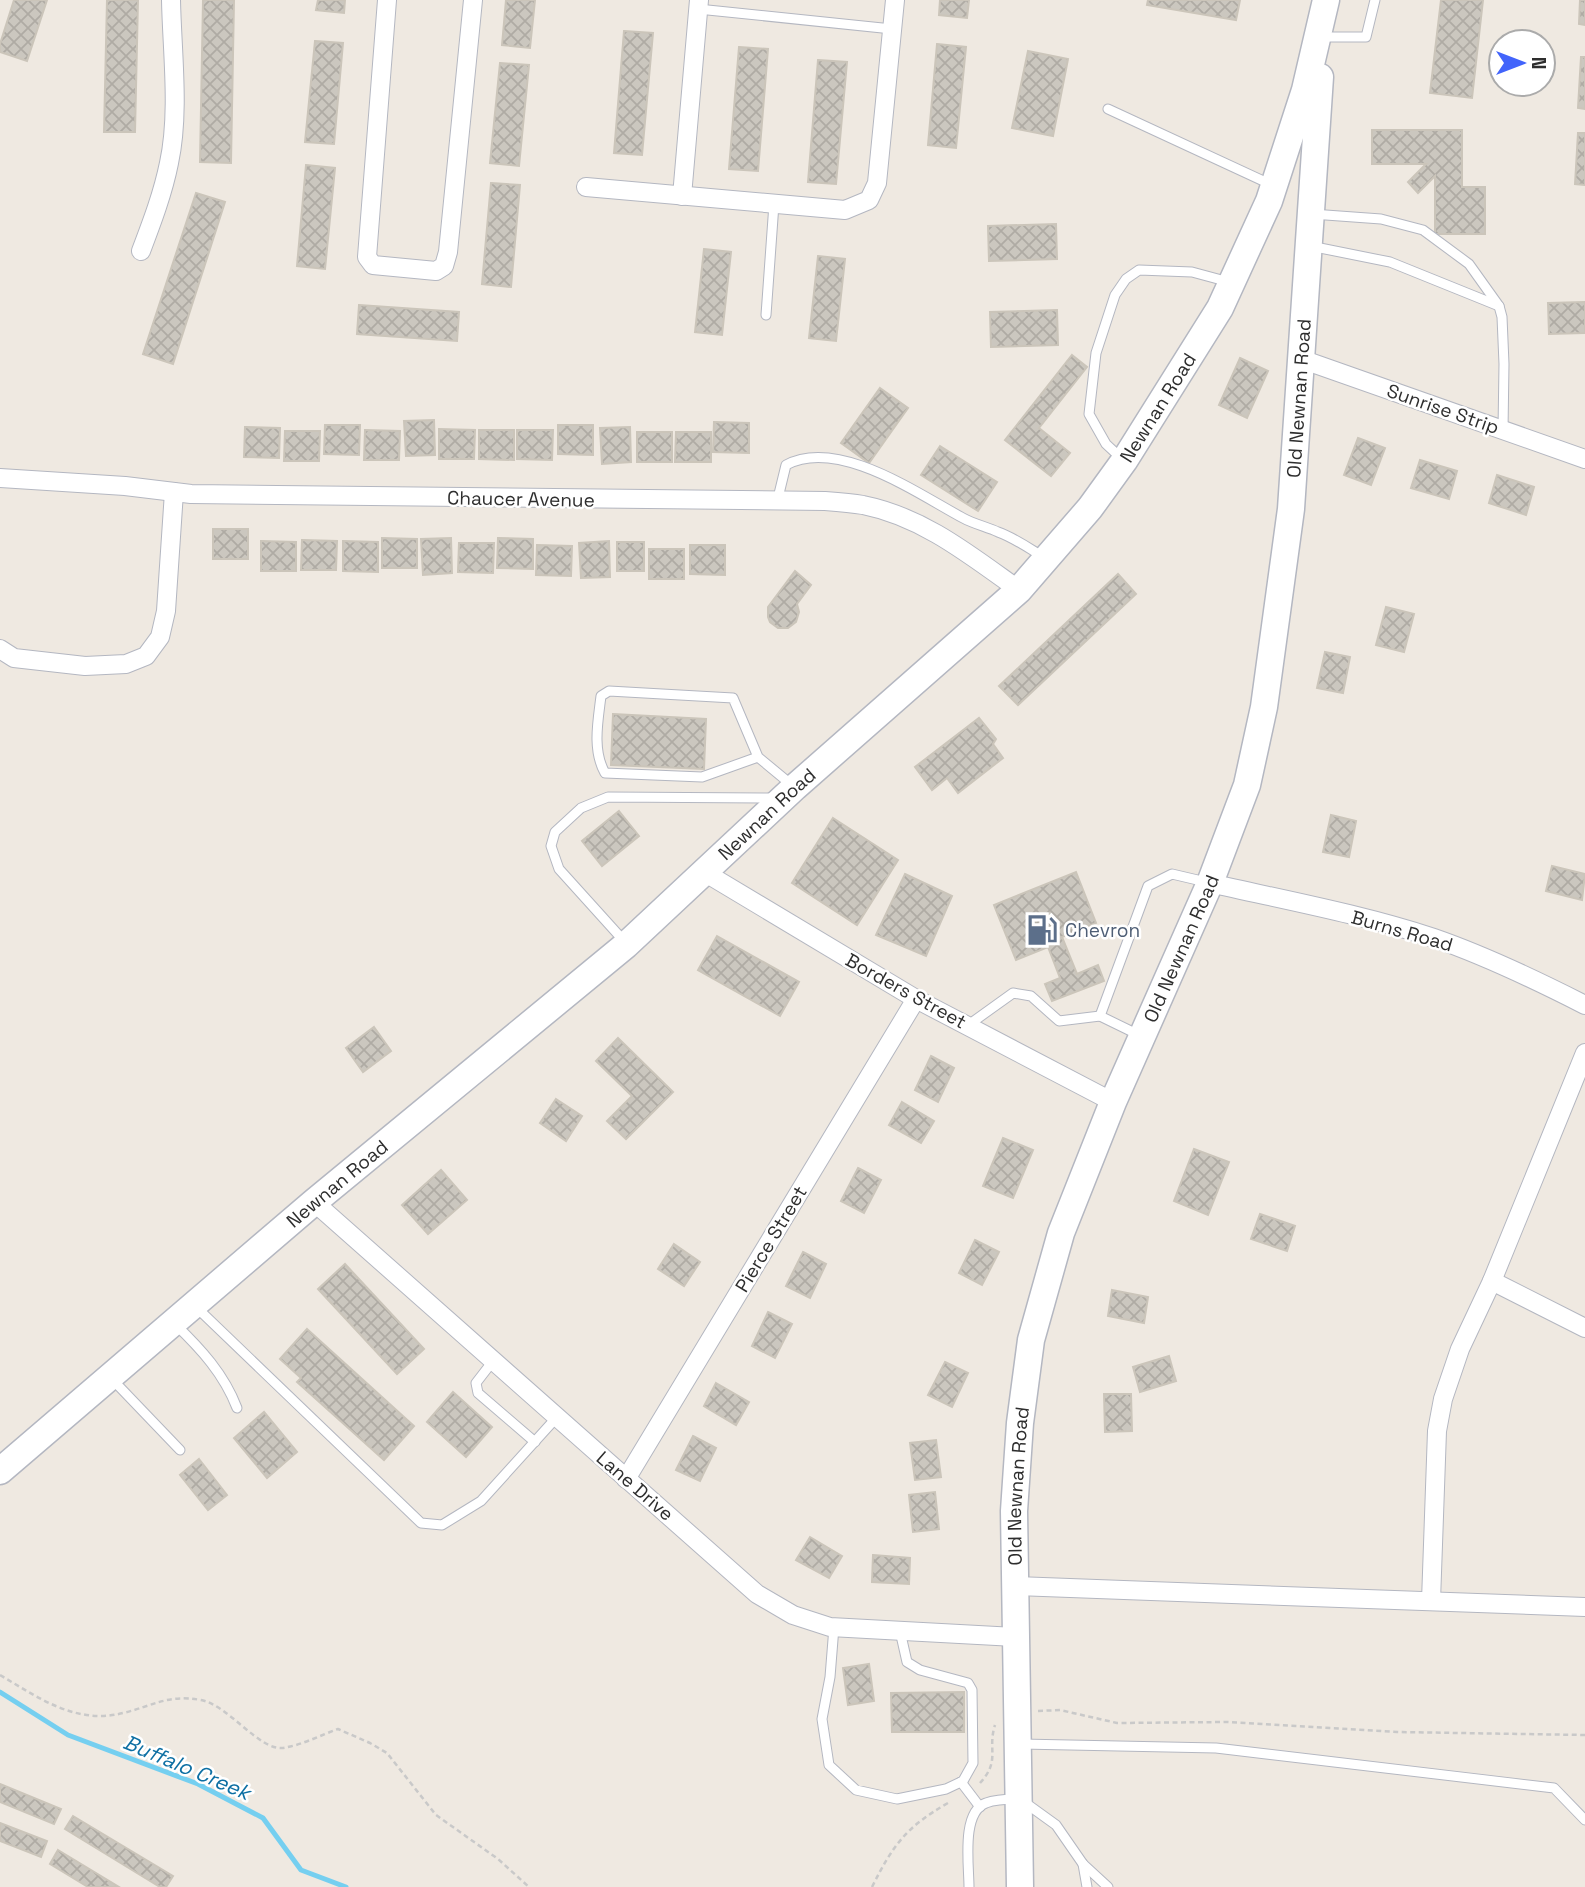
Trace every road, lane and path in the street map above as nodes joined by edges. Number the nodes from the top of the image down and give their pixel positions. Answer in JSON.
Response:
{"nodes":[{"id":1,"x":171,"y":0,"type":"edge"},
{"id":2,"x":387,"y":0,"type":"edge"},
{"id":3,"x":473,"y":0,"type":"edge"},
{"id":4,"x":895,"y":0,"type":"edge"},
{"id":5,"x":1326,"y":0,"type":"edge"},
{"id":6,"x":1375,"y":0,"type":"edge"},
{"id":7,"x":699,"y":4,"type":"edge"},
{"id":8,"x":892,"y":29,"type":"junction"},
{"id":9,"x":1320,"y":37,"type":"junction"},
{"id":10,"x":1108,"y":109,"type":"dead end"},
{"id":11,"x":1274,"y":186,"type":"junction"},
{"id":12,"x":586,"y":187,"type":"dead end"},
{"id":13,"x":682,"y":196,"type":"junction"},
{"id":14,"x":774,"y":204,"type":"junction"},
{"id":15,"x":1311,"y":214,"type":"junction"},
{"id":16,"x":1308,"y":246,"type":"junction"},
{"id":17,"x":141,"y":251,"type":"dead end"},
{"id":18,"x":1231,"y":283,"type":"junction"},
{"id":19,"x":1499,"y":306,"type":"junction"},
{"id":20,"x":766,"y":315,"type":"dead end"},
{"id":21,"x":1301,"y":359,"type":"junction"},
{"id":22,"x":1503,"y":430,"type":"junction"},
{"id":23,"x":1585,"y":459,"type":"edge"},
{"id":24,"x":1124,"y":461,"type":"junction"},
{"id":25,"x":0,"y":478,"type":"edge"},
{"id":26,"x":174,"y":492,"type":"junction"},
{"id":27,"x":777,"y":502,"type":"junction"},
{"id":28,"x":1047,"y":559,"type":"junction"},
{"id":29,"x":1019,"y":590,"type":"junction"},
{"id":30,"x":0,"y":649,"type":"edge"},
{"id":31,"x":758,"y":757,"type":"junction"},
{"id":32,"x":789,"y":793,"type":"junction"},
{"id":33,"x":704,"y":873,"type":"junction"},
{"id":34,"x":1210,"y":883,"type":"junction"},
{"id":35,"x":626,"y":945,"type":"junction"},
{"id":36,"x":916,"y":999,"type":"junction"},
{"id":37,"x":1585,"y":1005,"type":"edge"},
{"id":38,"x":1100,"y":1016,"type":"junction"},
{"id":39,"x":967,"y":1026,"type":"junction"},
{"id":40,"x":1143,"y":1037,"type":"junction"},
{"id":41,"x":1585,"y":1053,"type":"edge"},
{"id":42,"x":1113,"y":1102,"type":"junction"},
{"id":43,"x":314,"y":1202,"type":"junction"},
{"id":44,"x":1492,"y":1281,"type":"junction"},
{"id":45,"x":194,"y":1305,"type":"junction"},
{"id":46,"x":174,"y":1322,"type":"junction"},
{"id":47,"x":1585,"y":1328,"type":"edge"},
{"id":48,"x":493,"y":1361,"type":"junction"},
{"id":49,"x":110,"y":1377,"type":"junction"},
{"id":50,"x":237,"y":1408,"type":"dead end"},
{"id":51,"x":557,"y":1417,"type":"junction"},
{"id":52,"x":534,"y":1442,"type":"junction"},
{"id":53,"x":180,"y":1450,"type":"dead end"},
{"id":54,"x":0,"y":1471,"type":"edge"},
{"id":55,"x":626,"y":1479,"type":"junction"},
{"id":56,"x":1015,"y":1586,"type":"junction"},
{"id":57,"x":1431,"y":1601,"type":"junction"},
{"id":58,"x":1585,"y":1607,"type":"edge"},
{"id":59,"x":834,"y":1627,"type":"junction"},
{"id":60,"x":900,"y":1631,"type":"junction"},
{"id":61,"x":1015,"y":1637,"type":"junction"},
{"id":62,"x":0,"y":1675,"type":"edge"},
{"id":63,"x":1019,"y":1744,"type":"junction"},
{"id":64,"x":961,"y":1782,"type":"junction"},
{"id":65,"x":1020,"y":1798,"type":"junction"},
{"id":66,"x":980,"y":1807,"type":"junction"},
{"id":67,"x":1585,"y":1820,"type":"edge"},
{"id":68,"x":1083,"y":1864,"type":"junction"},
{"id":69,"x":529,"y":1887,"type":"edge"},
{"id":70,"x":970,"y":1887,"type":"edge"},
{"id":71,"x":1020,"y":1887,"type":"edge"},
{"id":72,"x":1087,"y":1887,"type":"edge"},
{"id":73,"x":1108,"y":1887,"type":"edge"}],
"edges":[{"from":1,"to":17,"type":"street"},
{"from":2,"to":3,"type":"street"},
{"from":4,"to":8,"type":"street"},
{"from":5,"to":9,"type":"main road","name":"Old Newnan Road"},
{"from":6,"to":9,"type":"lane"},
{"from":7,"to":8,"type":"lane"},
{"from":7,"to":13,"type":"street"},
{"from":8,"to":14,"type":"street"},
{"from":9,"to":11,"type":"main road","name":"Newnan Road"},
{"from":9,"to":15,"type":"main road","name":"Old Newnan Road"},
{"from":10,"to":11,"type":"lane"},
{"from":11,"to":18,"type":"main road","name":"Newnan Road"},
{"from":12,"to":13,"type":"street"},
{"from":13,"to":14,"type":"street"},
{"from":14,"to":20,"type":"lane"},
{"from":15,"to":16,"type":"main road","name":"Old Newnan Road"},
{"from":15,"to":19,"type":"lane"},
{"from":16,"to":19,"type":"lane"},
{"from":16,"to":21,"type":"main road","name":"Old Newnan Road"},
{"from":18,"to":24,"type":"main road","name":"Newnan Road"},
{"from":18,"to":24,"type":"lane"},
{"from":19,"to":22,"type":"lane"},
{"from":21,"to":22,"type":"street","name":"Sunrise Strip"},
{"from":21,"to":34,"type":"main road","name":"Old Newnan Road"},
{"from":22,"to":23,"type":"street","name":"Sunrise Strip"},
{"from":24,"to":28,"type":"main road","name":"Newnan Road"},
{"from":25,"to":26,"type":"street","name":"Chaucer Avenue"},
{"from":26,"to":27,"type":"street","name":"Chaucer Avenue"},
{"from":26,"to":30,"type":"street"},
{"from":27,"to":28,"type":"lane"},
{"from":27,"to":29,"type":"street","name":"Chaucer Avenue"},
{"from":28,"to":29,"type":"main road","name":"Newnan Road"},
{"from":29,"to":32,"type":"main road","name":"Newnan Road"},
{"from":31,"to":31,"type":"lane"},
{"from":31,"to":32,"type":"lane"},
{"from":32,"to":33,"type":"main road","name":"Newnan Road"},
{"from":32,"to":35,"type":"lane"},
{"from":33,"to":35,"type":"main road","name":"Newnan Road"},
{"from":33,"to":36,"type":"street","name":"Borders Street"},
{"from":34,"to":37,"type":"street","name":"Burns Road"},
{"from":34,"to":38,"type":"lane"},
{"from":34,"to":40,"type":"main road","name":"Old Newnan Road"},
{"from":35,"to":43,"type":"main road","name":"Newnan Road"},
{"from":36,"to":39,"type":"street","name":"Borders Street"},
{"from":36,"to":55,"type":"street","name":"Pierce Street"},
{"from":38,"to":39,"type":"lane"},
{"from":38,"to":40,"type":"lane"},
{"from":39,"to":42,"type":"street","name":"Borders Street"},
{"from":40,"to":42,"type":"main road","name":"Old Newnan Road"},
{"from":41,"to":44,"type":"street"},
{"from":42,"to":56,"type":"main road","name":"Old Newnan Road"},
{"from":43,"to":45,"type":"main road","name":"Newnan Road"},
{"from":43,"to":48,"type":"street","name":"Lane Drive"},
{"from":44,"to":47,"type":"street"},
{"from":44,"to":57,"type":"street"},
{"from":45,"to":46,"type":"main road","name":"Newnan Road"},
{"from":45,"to":52,"type":"lane"},
{"from":46,"to":49,"type":"main road","name":"Newnan Road"},
{"from":46,"to":50,"type":"lane"},
{"from":48,"to":51,"type":"street","name":"Lane Drive"},
{"from":48,"to":52,"type":"lane"},
{"from":49,"to":53,"type":"lane"},
{"from":49,"to":54,"type":"main road","name":"Newnan Road"},
{"from":51,"to":52,"type":"lane"},
{"from":51,"to":55,"type":"street","name":"Lane Drive"},
{"from":55,"to":59,"type":"street","name":"Lane Drive"},
{"from":56,"to":57,"type":"street"},
{"from":56,"to":61,"type":"main road","name":"Old Newnan Road"},
{"from":57,"to":58,"type":"street"},
{"from":59,"to":60,"type":"street","name":"Lane Drive"},
{"from":59,"to":64,"type":"lane"},
{"from":60,"to":61,"type":"street","name":"Lane Drive"},
{"from":60,"to":64,"type":"lane"},
{"from":61,"to":63,"type":"main road","name":"Old Newnan Road"},
{"from":62,"to":69,"type":"path"},
{"from":63,"to":65,"type":"main road","name":"Old Newnan Road"},
{"from":63,"to":67,"type":"lane"},
{"from":64,"to":66,"type":"lane"},
{"from":65,"to":66,"type":"lane"},
{"from":65,"to":68,"type":"lane"},
{"from":65,"to":71,"type":"main road","name":"Old Newnan Road"},
{"from":66,"to":70,"type":"lane"},
{"from":68,"to":72,"type":"lane"},
{"from":68,"to":73,"type":"lane"}]}
